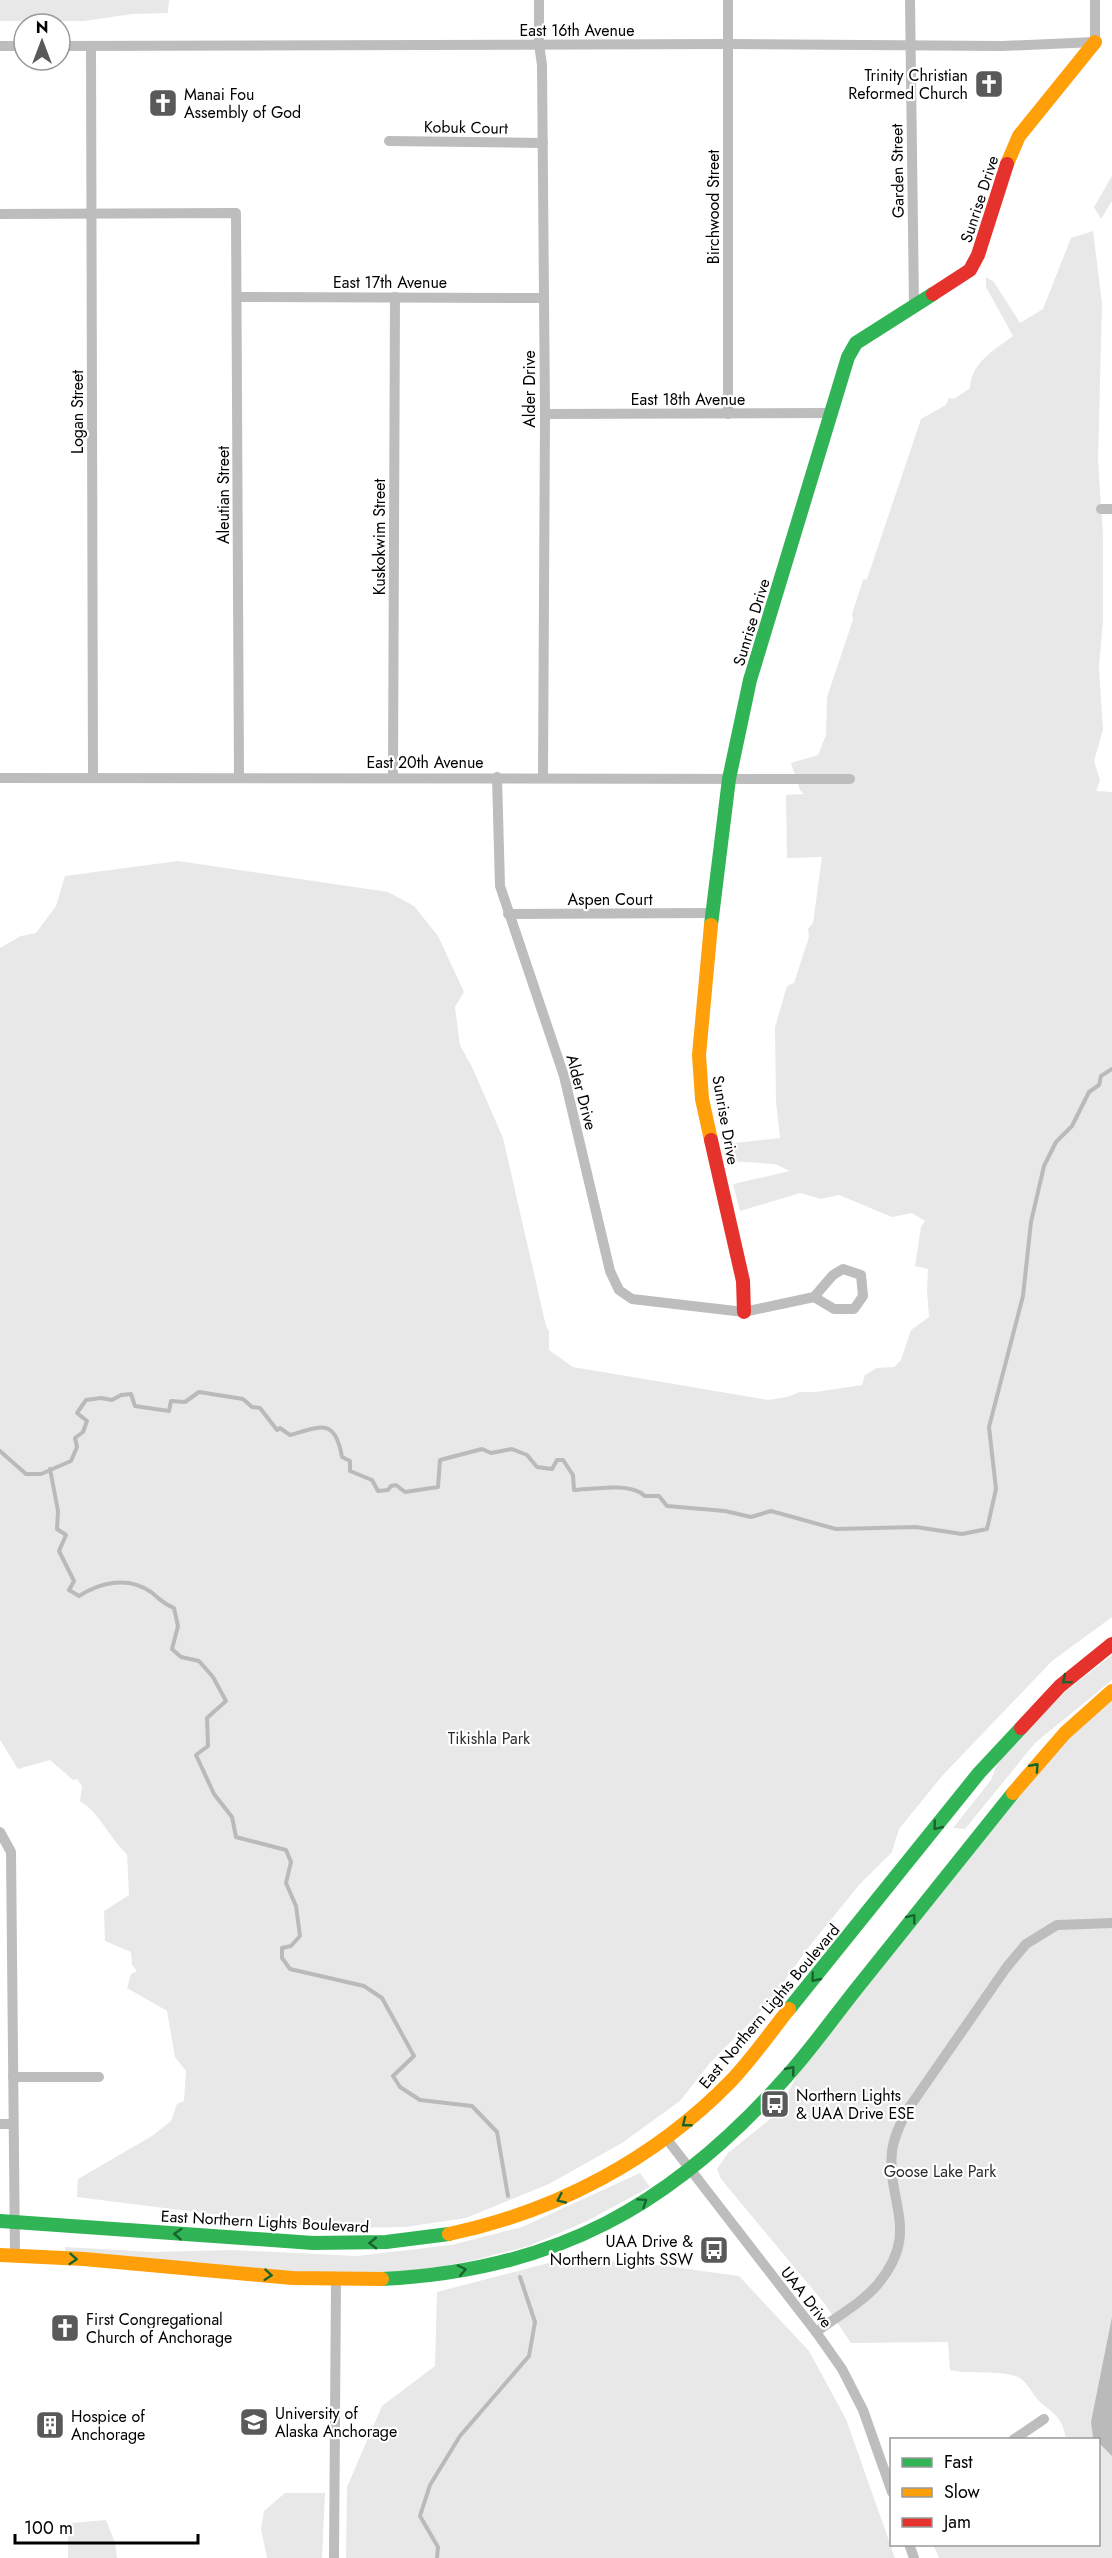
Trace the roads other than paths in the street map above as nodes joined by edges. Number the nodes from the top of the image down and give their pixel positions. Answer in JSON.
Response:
{"nodes":[{"id":1,"x":539,"y":0,"type":"edge"},
{"id":2,"x":728,"y":0,"type":"edge"},
{"id":3,"x":910,"y":0,"type":"edge"},
{"id":4,"x":1095,"y":0,"type":"edge"},
{"id":5,"x":1095,"y":42,"type":"junction"},
{"id":6,"x":539,"y":44,"type":"junction"},
{"id":7,"x":728,"y":44,"type":"junction"},
{"id":8,"x":909,"y":45,"type":"junction"},
{"id":9,"x":72,"y":46,"type":"edge"},
{"id":10,"x":91,"y":46,"type":"junction"},
{"id":11,"x":389,"y":141,"type":"dead end"},
{"id":12,"x":543,"y":143,"type":"junction"},
{"id":13,"x":0,"y":214,"type":"edge"},
{"id":14,"x":91,"y":214,"type":"junction"},
{"id":15,"x":237,"y":297,"type":"junction"},
{"id":16,"x":395,"y":297,"type":"junction"},
{"id":17,"x":543,"y":298,"type":"junction"},
{"id":18,"x":914,"y":306,"type":"junction"},
{"id":19,"x":832,"y":413,"type":"junction"},
{"id":20,"x":545,"y":414,"type":"junction"},
{"id":21,"x":728,"y":414,"type":"junction"},
{"id":22,"x":239,"y":777,"type":"junction"},
{"id":23,"x":393,"y":777,"type":"junction"},
{"id":24,"x":497,"y":777,"type":"junction"},
{"id":25,"x":543,"y":777,"type":"junction"},
{"id":26,"x":0,"y":778,"type":"edge"},
{"id":27,"x":93,"y":778,"type":"junction"},
{"id":28,"x":729,"y":779,"type":"junction"},
{"id":29,"x":850,"y":779,"type":"dead end"},
{"id":30,"x":712,"y":913,"type":"junction"},
{"id":31,"x":508,"y":914,"type":"junction"},
{"id":32,"x":814,"y":1297,"type":"junction"},
{"id":33,"x":744,"y":1312,"type":"junction"},
{"id":34,"x":1112,"y":1644,"type":"edge"},
{"id":35,"x":1112,"y":1691,"type":"edge"},
{"id":36,"x":0,"y":1832,"type":"edge"},
{"id":37,"x":1112,"y":1923,"type":"edge"},
{"id":38,"x":13,"y":2077,"type":"junction"},
{"id":39,"x":99,"y":2078,"type":"dead end"},
{"id":40,"x":0,"y":2124,"type":"edge"},
{"id":41,"x":13,"y":2124,"type":"junction"},
{"id":42,"x":666,"y":2139,"type":"junction"},
{"id":43,"x":688,"y":2169,"type":"junction"},
{"id":44,"x":0,"y":2221,"type":"edge"},
{"id":45,"x":15,"y":2221,"type":"junction"},
{"id":46,"x":0,"y":2255,"type":"edge"},
{"id":47,"x":15,"y":2256,"type":"junction"},
{"id":48,"x":336,"y":2280,"type":"junction"},
{"id":49,"x":816,"y":2332,"type":"junction"},
{"id":50,"x":1044,"y":2419,"type":"dead end"},
{"id":51,"x":1015,"y":2438,"type":"edge"},
{"id":52,"x":890,"y":2489,"type":"edge"},
{"id":53,"x":334,"y":2558,"type":"edge"}],
"edges":[{"from":1,"to":6,"type":"street","name":"Alder Drive"},
{"from":2,"to":7,"type":"street","name":"Birchwood Street"},
{"from":3,"to":8,"type":"street","name":"Garden Street"},
{"from":4,"to":5,"type":"street"},
{"from":5,"to":8,"type":"street","name":"East 16th Avenue"},
{"from":5,"to":18,"type":"main road","name":"Sunrise Drive"},
{"from":6,"to":7,"type":"street","name":"East 16th Avenue"},
{"from":6,"to":10,"type":"street","name":"East 16th Avenue"},
{"from":6,"to":12,"type":"street","name":"Alder Drive"},
{"from":7,"to":8,"type":"street","name":"East 16th Avenue"},
{"from":7,"to":21,"type":"street","name":"Birchwood Street"},
{"from":8,"to":18,"type":"street","name":"Garden Street"},
{"from":9,"to":10,"type":"street","name":"East 16th Avenue"},
{"from":10,"to":14,"type":"street","name":"Logan Street"},
{"from":11,"to":12,"type":"street","name":"Kobuk Court"},
{"from":12,"to":17,"type":"street","name":"Alder Drive"},
{"from":13,"to":14,"type":"street"},
{"from":14,"to":15,"type":"street","name":"Aleutian Street"},
{"from":14,"to":27,"type":"street","name":"Logan Street"},
{"from":15,"to":16,"type":"street","name":"East 17th Avenue"},
{"from":15,"to":22,"type":"street","name":"Aleutian Street"},
{"from":16,"to":17,"type":"street","name":"East 17th Avenue"},
{"from":16,"to":23,"type":"street","name":"Kuskokwim Street"},
{"from":17,"to":20,"type":"street","name":"Alder Drive"},
{"from":18,"to":19,"type":"main road","name":"Sunrise Drive"},
{"from":19,"to":21,"type":"street","name":"East 18th Avenue"},
{"from":19,"to":28,"type":"main road","name":"Sunrise Drive"},
{"from":20,"to":21,"type":"street","name":"East 18th Avenue"},
{"from":20,"to":25,"type":"street","name":"Alder Drive"},
{"from":22,"to":23,"type":"street","name":"East 20th Avenue"},
{"from":22,"to":27,"type":"street","name":"East 20th Avenue"},
{"from":23,"to":24,"type":"street","name":"East 20th Avenue"},
{"from":24,"to":25,"type":"street","name":"East 20th Avenue"},
{"from":24,"to":31,"type":"street","name":"Alder Drive"},
{"from":25,"to":28,"type":"street","name":"East 20th Avenue"},
{"from":26,"to":27,"type":"street","name":"East 20th Avenue"},
{"from":28,"to":29,"type":"street","name":"East 20th Avenue"},
{"from":28,"to":30,"type":"main road","name":"Sunrise Drive"},
{"from":30,"to":31,"type":"street","name":"Aspen Court"},
{"from":30,"to":33,"type":"main road","name":"Sunrise Drive"},
{"from":31,"to":33,"type":"street","name":"Alder Drive"},
{"from":32,"to":32,"type":"street"},
{"from":32,"to":33,"type":"street","name":"Alder Drive"},
{"from":34,"to":42,"type":"main road","name":"East Northern Lights Boulevard","one_way":true},
{"from":43,"to":35,"type":"main road","one_way":true},
{"from":36,"to":38,"type":"street"},
{"from":37,"to":49,"type":"street"},
{"from":38,"to":39,"type":"street"},
{"from":38,"to":41,"type":"street"},
{"from":40,"to":41,"type":"street"},
{"from":41,"to":45,"type":"street"},
{"from":42,"to":43,"type":"street","name":"UAA Drive"},
{"from":42,"to":45,"type":"main road","name":"East Northern Lights Boulevard","one_way":true},
{"from":48,"to":43,"type":"main road","one_way":true},
{"from":43,"to":49,"type":"street","name":"UAA Drive"},
{"from":44,"to":45,"type":"main road","name":"East Northern Lights Boulevard"},
{"from":45,"to":47,"type":"street"},
{"from":46,"to":47,"type":"main road"},
{"from":47,"to":48,"type":"main road","one_way":true},
{"from":48,"to":53,"type":"street"},
{"from":49,"to":52,"type":"street","name":"UAA Drive"},
{"from":50,"to":51,"type":"street"}]}
